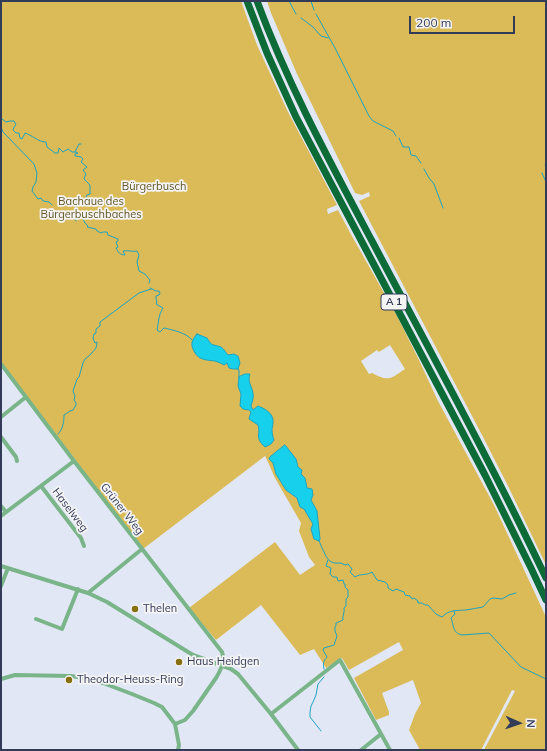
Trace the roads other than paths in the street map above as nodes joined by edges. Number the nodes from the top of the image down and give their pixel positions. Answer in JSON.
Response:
{"nodes":[{"id":1,"x":247,"y":1,"type":"edge"},
{"id":2,"x":257,"y":1,"type":"edge"},
{"id":3,"x":1,"y":364,"type":"edge"},
{"id":4,"x":26,"y":397,"type":"junction"},
{"id":5,"x":1,"y":417,"type":"edge"},
{"id":6,"x":1,"y":437,"type":"edge"},
{"id":7,"x":17,"y":461,"type":"dead end"},
{"id":8,"x":74,"y":461,"type":"junction"},
{"id":9,"x":41,"y":486,"type":"junction"},
{"id":10,"x":1,"y":506,"type":"edge"},
{"id":11,"x":6,"y":512,"type":"junction"},
{"id":12,"x":1,"y":516,"type":"edge"},
{"id":13,"x":84,"y":546,"type":"dead end"},
{"id":14,"x":142,"y":549,"type":"junction"},
{"id":15,"x":1,"y":566,"type":"edge"},
{"id":16,"x":8,"y":568,"type":"junction"},
{"id":17,"x":546,"y":578,"type":"edge"},
{"id":18,"x":1,"y":586,"type":"edge"},
{"id":19,"x":78,"y":589,"type":"junction"},
{"id":20,"x":88,"y":593,"type":"junction"},
{"id":21,"x":546,"y":600,"type":"edge"},
{"id":22,"x":36,"y":619,"type":"dead end"},
{"id":23,"x":221,"y":666,"type":"junction"},
{"id":24,"x":1,"y":679,"type":"edge"},
{"id":25,"x":271,"y":714,"type":"junction"},
{"id":26,"x":175,"y":724,"type":"junction"},
{"id":27,"x":381,"y":734,"type":"junction"},
{"id":28,"x":178,"y":750,"type":"edge"},
{"id":29,"x":298,"y":750,"type":"edge"},
{"id":30,"x":361,"y":750,"type":"edge"},
{"id":31,"x":390,"y":750,"type":"edge"}],
"edges":[{"from":1,"to":21,"type":"highway","number":"A 1"},
{"from":2,"to":17,"type":"highway","number":"A 1"},
{"from":3,"to":4,"type":"street","name":"Grüner Weg"},
{"from":4,"to":5,"type":"street"},
{"from":4,"to":8,"type":"street","name":"Grüner Weg"},
{"from":6,"to":7,"type":"street"},
{"from":8,"to":9,"type":"street"},
{"from":8,"to":14,"type":"street","name":"Grüner Weg"},
{"from":9,"to":11,"type":"street"},
{"from":9,"to":13,"type":"street","name":"Haselweg"},
{"from":10,"to":11,"type":"street"},
{"from":11,"to":12,"type":"street"},
{"from":14,"to":20,"type":"street"},
{"from":14,"to":23,"type":"street","name":"Grüner Weg"},
{"from":15,"to":16,"type":"street"},
{"from":16,"to":18,"type":"street"},
{"from":16,"to":19,"type":"street"},
{"from":19,"to":20,"type":"street"},
{"from":19,"to":22,"type":"street"},
{"from":20,"to":23,"type":"street"},
{"from":23,"to":25,"type":"street"},
{"from":23,"to":26,"type":"street"},
{"from":24,"to":26,"type":"street"},
{"from":25,"to":27,"type":"street"},
{"from":25,"to":29,"type":"street"},
{"from":26,"to":28,"type":"street"},
{"from":27,"to":30,"type":"street"},
{"from":27,"to":31,"type":"street"}]}
